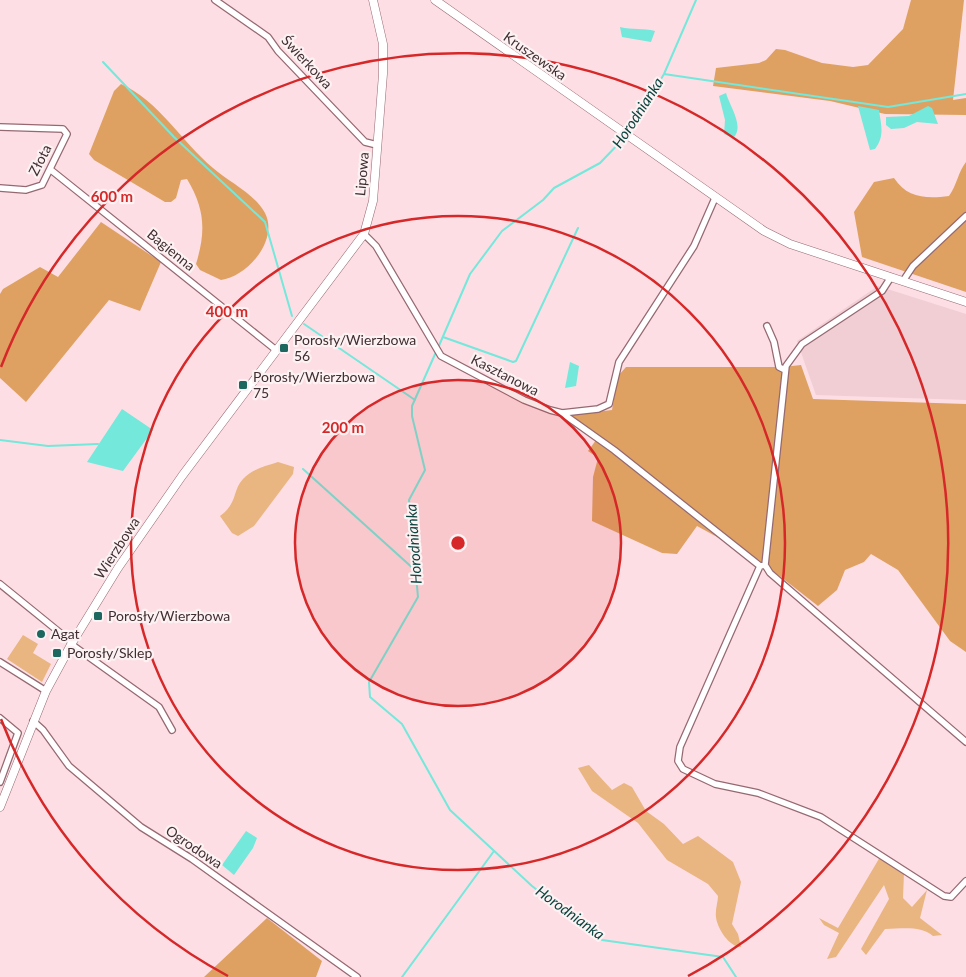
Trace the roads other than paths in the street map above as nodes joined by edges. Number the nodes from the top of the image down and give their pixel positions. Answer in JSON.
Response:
{"nodes":[{"id":1,"x":215,"y":0,"type":"edge"},
{"id":2,"x":373,"y":0,"type":"edge"},
{"id":3,"x":435,"y":0,"type":"edge"},
{"id":4,"x":0,"y":126,"type":"edge"},
{"id":5,"x":377,"y":145,"type":"junction"},
{"id":6,"x":51,"y":170,"type":"junction"},
{"id":7,"x":0,"y":188,"type":"edge"},
{"id":8,"x":715,"y":198,"type":"junction"},
{"id":9,"x":966,"y":216,"type":"edge"},
{"id":10,"x":364,"y":234,"type":"junction"},
{"id":11,"x":890,"y":278,"type":"junction"},
{"id":12,"x":903,"y":282,"type":"junction"},
{"id":13,"x":966,"y":302,"type":"edge"},
{"id":14,"x":293,"y":326,"type":"joint"},
{"id":15,"x":767,"y":326,"type":"dead end"},
{"id":16,"x":276,"y":350,"type":"junction"},
{"id":17,"x":785,"y":370,"type":"junction"},
{"id":18,"x":562,"y":413,"type":"junction"},
{"id":19,"x":763,"y":566,"type":"junction"},
{"id":20,"x":0,"y":584,"type":"edge"},
{"id":21,"x":72,"y":643,"type":"junction"},
{"id":22,"x":0,"y":662,"type":"edge"},
{"id":23,"x":46,"y":691,"type":"junction"},
{"id":24,"x":0,"y":718,"type":"edge"},
{"id":25,"x":33,"y":721,"type":"junction"},
{"id":26,"x":172,"y":730,"type":"dead end"},
{"id":27,"x":18,"y":733,"type":"junction"},
{"id":28,"x":27,"y":737,"type":"junction"},
{"id":29,"x":966,"y":742,"type":"edge"},
{"id":30,"x":0,"y":782,"type":"edge"},
{"id":31,"x":0,"y":807,"type":"edge"},
{"id":32,"x":966,"y":880,"type":"edge"},
{"id":33,"x":357,"y":977,"type":"edge"}],
"edges":[{"from":1,"to":5,"type":"street","name":"Świerkowa"},
{"from":2,"to":5,"type":"street","name":"Lipowa"},
{"from":3,"to":8,"type":"street","name":"Kruszewska"},
{"from":4,"to":6,"type":"street","name":"Złota"},
{"from":5,"to":10,"type":"street","name":"Lipowa"},
{"from":6,"to":7,"type":"street","name":"Złota"},
{"from":6,"to":16,"type":"street","name":"Bagienna"},
{"from":8,"to":11,"type":"street","name":"Kruszewska"},
{"from":8,"to":18,"type":"street"},
{"from":9,"to":12,"type":"street"},
{"from":10,"to":14,"type":"street","name":"Lipowa"},
{"from":10,"to":18,"type":"street","name":"Kasztanowa"},
{"from":11,"to":12,"type":"street","name":"Kruszewska"},
{"from":11,"to":17,"type":"street"},
{"from":12,"to":13,"type":"street","name":"Kruszewska"},
{"from":14,"to":16,"type":"street","name":"Wierzbowa"},
{"from":15,"to":17,"type":"street"},
{"from":16,"to":21,"type":"street","name":"Wierzbowa"},
{"from":17,"to":19,"type":"street"},
{"from":18,"to":19,"type":"street"},
{"from":19,"to":29,"type":"street"},
{"from":19,"to":32,"type":"street"},
{"from":20,"to":21,"type":"street"},
{"from":21,"to":23,"type":"street","name":"Wierzbowa"},
{"from":21,"to":26,"type":"street"},
{"from":22,"to":23,"type":"street"},
{"from":23,"to":25,"type":"street","name":"Wierzbowa"},
{"from":24,"to":27,"type":"street"},
{"from":25,"to":28,"type":"street","name":"Wierzbowa"},
{"from":25,"to":33,"type":"street","name":"Ogrodowa"},
{"from":27,"to":28,"type":"street"},
{"from":27,"to":30,"type":"street"},
{"from":28,"to":31,"type":"street","name":"Wierzbowa"}]}
